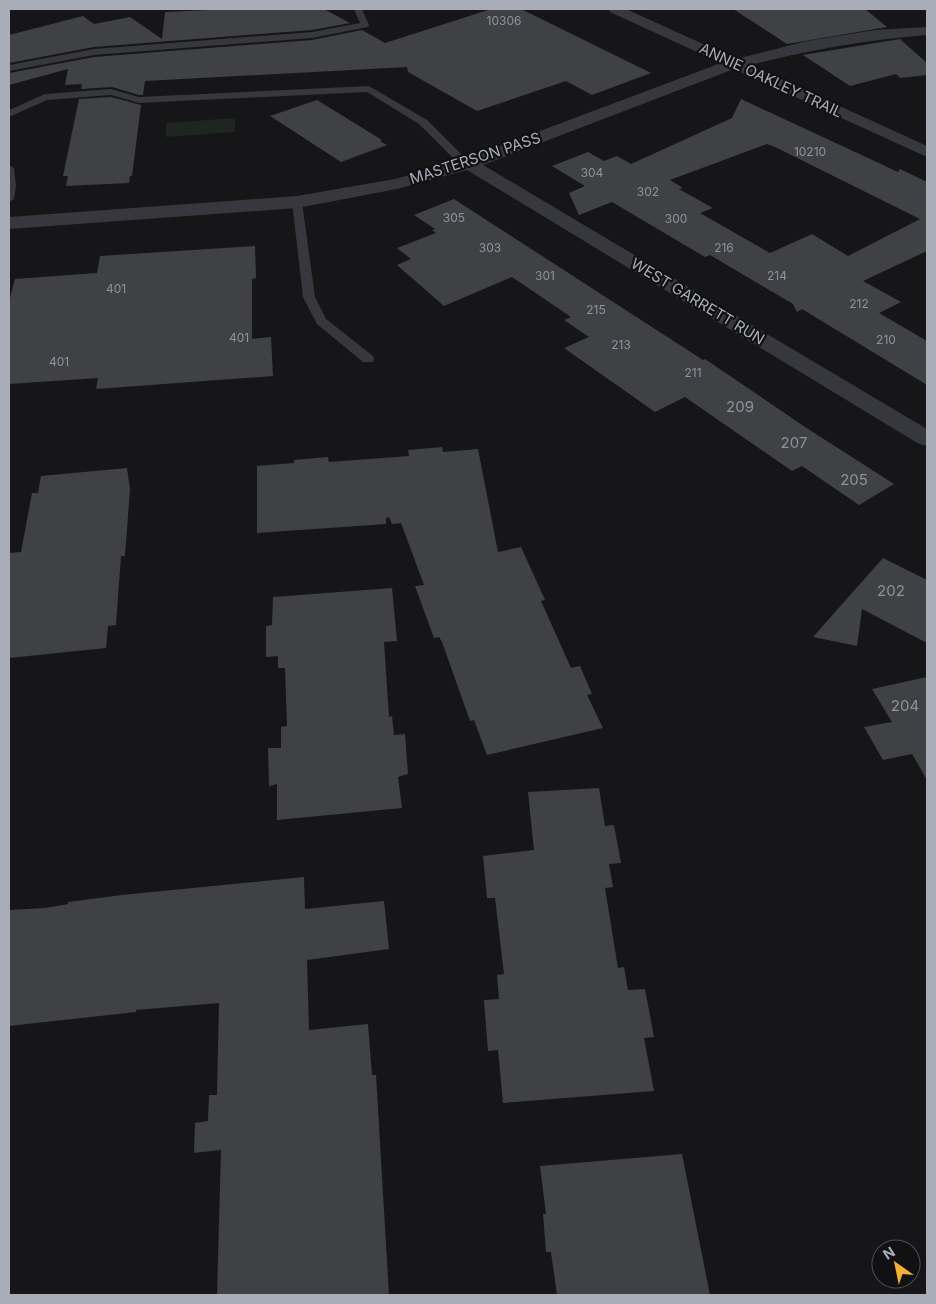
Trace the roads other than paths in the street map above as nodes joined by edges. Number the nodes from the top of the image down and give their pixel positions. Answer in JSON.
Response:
{"nodes":[{"id":1,"x":358,"y":9,"type":"edge"},
{"id":2,"x":615,"y":9,"type":"edge"},
{"id":3,"x":927,"y":31,"type":"edge"},
{"id":4,"x":734,"y":64,"type":"junction"},
{"id":5,"x":9,"y":68,"type":"edge"},
{"id":6,"x":9,"y":114,"type":"edge"},
{"id":7,"x":927,"y":152,"type":"edge"},
{"id":8,"x":467,"y":164,"type":"junction"},
{"id":9,"x":9,"y":168,"type":"edge"},
{"id":10,"x":9,"y":199,"type":"edge"},
{"id":11,"x":297,"y":202,"type":"junction"},
{"id":12,"x":10,"y":224,"type":"edge"},
{"id":13,"x":368,"y":358,"type":"dead end"},
{"id":14,"x":927,"y":439,"type":"edge"}],
"edges":[{"from":1,"to":5,"type":"lane"},
{"from":2,"to":4,"type":"street","name":"ANNIE OAKLEY TRAIL"},
{"from":3,"to":4,"type":"street","name":"MASTERSON PASS"},
{"from":4,"to":7,"type":"street","name":"ANNIE OAKLEY TRAIL"},
{"from":4,"to":8,"type":"street","name":"MASTERSON PASS"},
{"from":6,"to":8,"type":"lane"},
{"from":8,"to":11,"type":"street","name":"MASTERSON PASS"},
{"from":8,"to":14,"type":"street","name":"WEST GARRETT RUN"},
{"from":9,"to":10,"type":"lane"},
{"from":11,"to":12,"type":"street","name":"MASTERSON PASS"},
{"from":11,"to":13,"type":"lane"}]}
